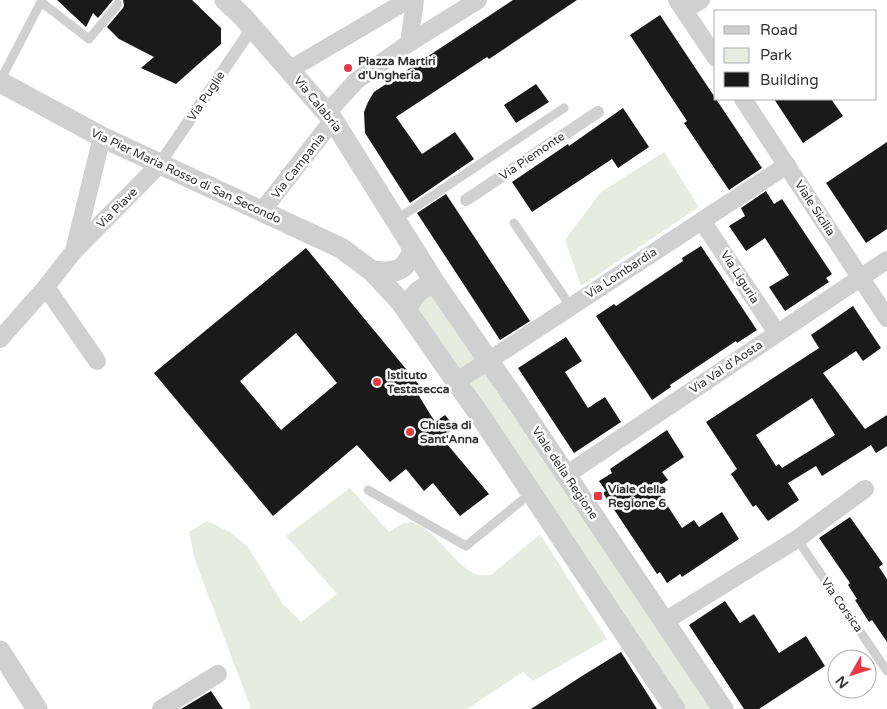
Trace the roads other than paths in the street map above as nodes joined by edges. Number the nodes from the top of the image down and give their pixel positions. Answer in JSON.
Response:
{"nodes":[{"id":1,"x":225,"y":0,"type":"edge"},
{"id":2,"x":408,"y":0,"type":"edge"},
{"id":3,"x":415,"y":0,"type":"edge"},
{"id":4,"x":478,"y":0,"type":"edge"},
{"id":5,"x":701,"y":0,"type":"edge"},
{"id":6,"x":118,"y":1,"type":"edge"},
{"id":7,"x":681,"y":5,"type":"edge"},
{"id":8,"x":252,"y":28,"type":"junction"},
{"id":9,"x":409,"y":43,"type":"junction"},
{"id":10,"x":714,"y":55,"type":"edge"},
{"id":11,"x":289,"y":70,"type":"junction"},
{"id":12,"x":0,"y":81,"type":"edge"},
{"id":13,"x":744,"y":100,"type":"edge"},
{"id":14,"x":564,"y":108,"type":"dead end"},
{"id":15,"x":598,"y":112,"type":"dead end"},
{"id":16,"x":330,"y":116,"type":"junction"},
{"id":17,"x":102,"y":137,"type":"junction"},
{"id":18,"x":159,"y":165,"type":"junction"},
{"id":19,"x":787,"y":165,"type":"junction"},
{"id":20,"x":466,"y":200,"type":"dead end"},
{"id":21,"x":262,"y":212,"type":"junction"},
{"id":22,"x":395,"y":220,"type":"junction"},
{"id":23,"x":702,"y":220,"type":"junction"},
{"id":24,"x":514,"y":223,"type":"dead end"},
{"id":25,"x":410,"y":243,"type":"junction"},
{"id":26,"x":74,"y":251,"type":"junction"},
{"id":27,"x":887,"y":260,"type":"edge"},
{"id":28,"x":372,"y":270,"type":"junction"},
{"id":29,"x":860,"y":278,"type":"junction"},
{"id":30,"x":436,"y":283,"type":"junction"},
{"id":31,"x":46,"y":286,"type":"junction"},
{"id":32,"x":570,"y":306,"type":"junction"},
{"id":33,"x":407,"y":311,"type":"junction"},
{"id":34,"x":887,"y":318,"type":"edge"},
{"id":35,"x":777,"y":334,"type":"junction"},
{"id":36,"x":0,"y":339,"type":"edge"},
{"id":37,"x":489,"y":360,"type":"junction"},
{"id":38,"x":97,"y":361,"type":"dead end"},
{"id":39,"x":456,"y":382,"type":"junction"},
{"id":40,"x":566,"y":475,"type":"junction"},
{"id":41,"x":864,"y":489,"type":"dead end"},
{"id":42,"x":368,"y":490,"type":"dead end"},
{"id":43,"x":531,"y":493,"type":"junction"},
{"id":44,"x":797,"y":539,"type":"junction"},
{"id":45,"x":665,"y":622,"type":"junction"},
{"id":46,"x":0,"y":651,"type":"edge"},
{"id":47,"x":887,"y":670,"type":"edge"},
{"id":48,"x":218,"y":674,"type":"dead end"},
{"id":49,"x":37,"y":709,"type":"edge"},
{"id":50,"x":161,"y":709,"type":"edge"},
{"id":51,"x":675,"y":709,"type":"edge"},
{"id":52,"x":723,"y":709,"type":"edge"}],
"edges":[{"from":1,"to":8,"type":"street","name":"Via Calabria"},
{"from":2,"to":11,"type":"street"},
{"from":3,"to":9,"type":"street"},
{"from":4,"to":9,"type":"street"},
{"from":5,"to":7,"type":"street"},
{"from":6,"to":12,"type":"lane"},
{"from":7,"to":10,"type":"street"},
{"from":8,"to":11,"type":"street","name":"Via Calabria"},
{"from":8,"to":18,"type":"street","name":"Via Puglie"},
{"from":9,"to":16,"type":"street"},
{"from":11,"to":16,"type":"street","name":"Via Calabria"},
{"from":12,"to":17,"type":"street","name":"Via Pier Maria Rosso di San Secondo"},
{"from":13,"to":19,"type":"street","name":"Viale Sicilia"},
{"from":14,"to":22,"type":"lane"},
{"from":15,"to":20,"type":"street","name":"Via Piemonte"},
{"from":16,"to":21,"type":"street","name":"Via Campania"},
{"from":16,"to":22,"type":"street","name":"Via Calabria"},
{"from":17,"to":18,"type":"street","name":"Via Pier Maria Rosso di San Secondo"},
{"from":17,"to":26,"type":"street","name":"Via Piave"},
{"from":18,"to":21,"type":"street","name":"Via Pier Maria Rosso di San Secondo"},
{"from":18,"to":26,"type":"street","name":"Via Piave"},
{"from":19,"to":23,"type":"street","name":"Via Lombardia"},
{"from":19,"to":29,"type":"street","name":"Viale Sicilia"},
{"from":21,"to":28,"type":"street","name":"Via Pier Maria Rosso di San Secondo"},
{"from":22,"to":25,"type":"street","name":"Via Calabria"},
{"from":23,"to":32,"type":"street","name":"Via Lombardia"},
{"from":23,"to":35,"type":"street","name":"Via Liguria"},
{"from":24,"to":32,"type":"lane"},
{"from":25,"to":28,"type":"street"},
{"from":25,"to":30,"type":"street","name":"Viale della Regione"},
{"from":26,"to":31,"type":"street","name":"Via Piave"},
{"from":27,"to":29,"type":"street","name":"Via Val d'Aosta"},
{"from":28,"to":33,"type":"street"},
{"from":29,"to":34,"type":"street","name":"Viale Sicilia"},
{"from":29,"to":35,"type":"street","name":"Via Val d'Aosta"},
{"from":30,"to":33,"type":"street"},
{"from":30,"to":37,"type":"street","name":"Viale della Regione"},
{"from":31,"to":36,"type":"street","name":"Via Piave"},
{"from":31,"to":38,"type":"street"},
{"from":32,"to":37,"type":"street","name":"Via Lombardia"},
{"from":33,"to":39,"type":"street"},
{"from":35,"to":40,"type":"street","name":"Via Val d'Aosta"},
{"from":37,"to":39,"type":"street","name":"Via Lombardia"},
{"from":37,"to":40,"type":"street","name":"Viale della Regione"},
{"from":39,"to":43,"type":"street"},
{"from":40,"to":45,"type":"street","name":"Viale della Regione"},
{"from":41,"to":44,"type":"street"},
{"from":42,"to":43,"type":"lane"},
{"from":43,"to":51,"type":"street"},
{"from":44,"to":45,"type":"street"},
{"from":44,"to":47,"type":"lane","name":"Via Corsica"},
{"from":45,"to":52,"type":"street","name":"Viale della Regione"},
{"from":46,"to":49,"type":"street"},
{"from":48,"to":50,"type":"street"}]}
